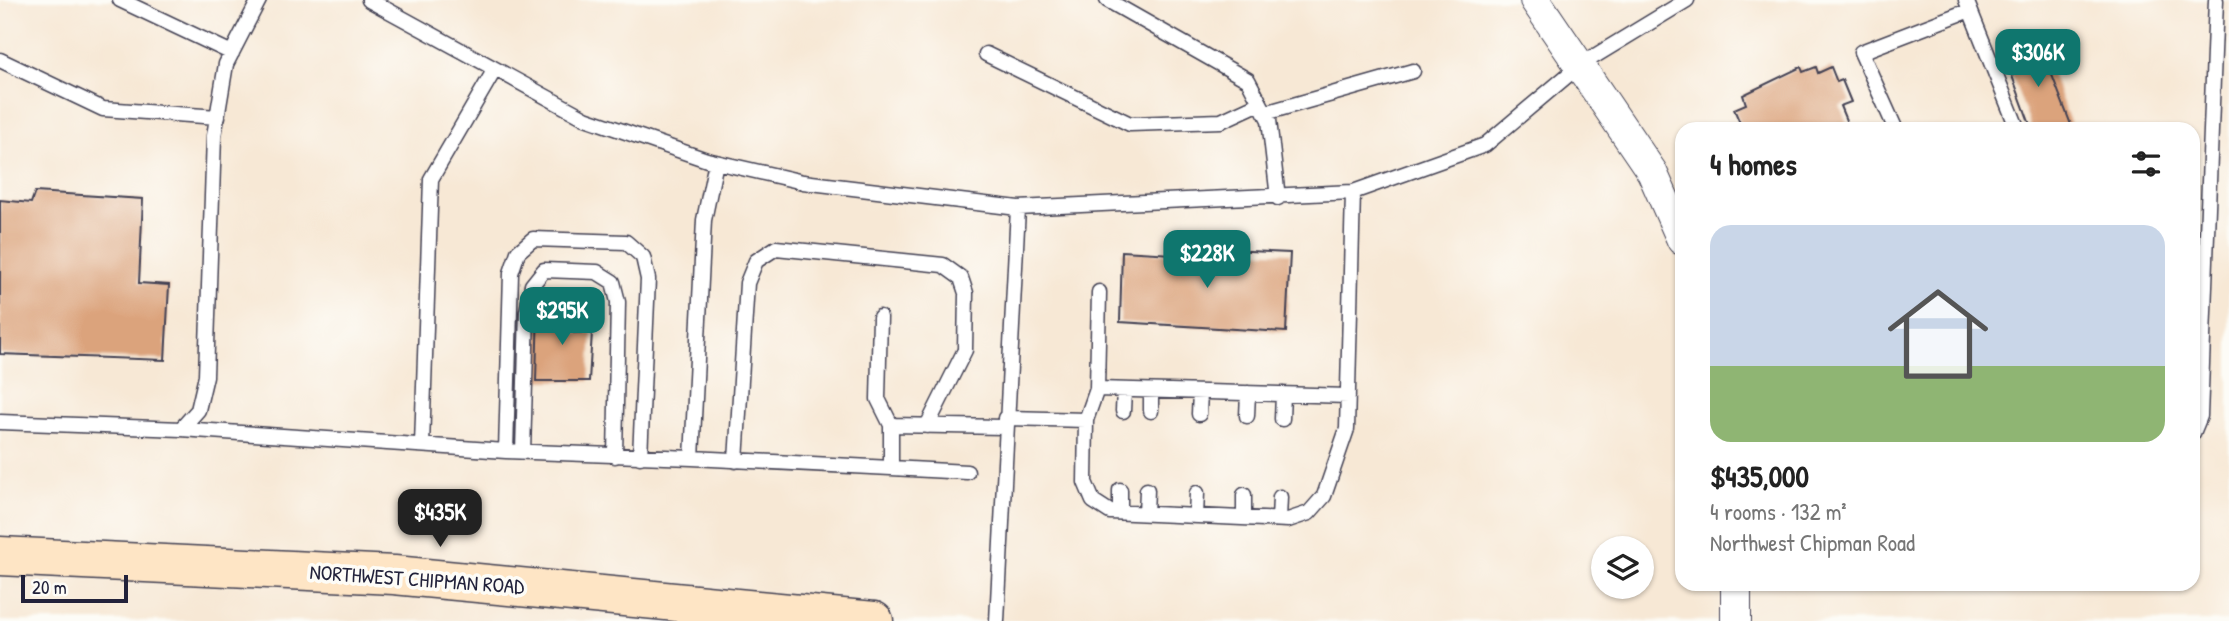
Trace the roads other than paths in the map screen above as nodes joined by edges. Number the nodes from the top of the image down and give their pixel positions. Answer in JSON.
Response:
{"nodes":[{"id":1,"x":120,"y":0,"type":"edge"},
{"id":2,"x":260,"y":0,"type":"edge"},
{"id":3,"x":369,"y":0,"type":"edge"},
{"id":4,"x":1107,"y":0,"type":"edge"},
{"id":5,"x":1535,"y":0,"type":"edge"},
{"id":6,"x":1687,"y":0,"type":"edge"},
{"id":7,"x":2217,"y":0,"type":"edge"},
{"id":8,"x":1968,"y":5,"type":"edge"},
{"id":9,"x":232,"y":53,"type":"junction"},
{"id":10,"x":986,"y":54,"type":"dead end"},
{"id":11,"x":0,"y":60,"type":"edge"},
{"id":12,"x":1580,"y":65,"type":"junction"},
{"id":13,"x":495,"y":69,"type":"junction"},
{"id":14,"x":1413,"y":71,"type":"dead end"},
{"id":15,"x":1262,"y":108,"type":"junction"},
{"id":16,"x":218,"y":117,"type":"junction"},
{"id":17,"x":1892,"y":122,"type":"edge"},
{"id":18,"x":2015,"y":122,"type":"edge"},
{"id":19,"x":716,"y":162,"type":"junction"},
{"id":20,"x":1353,"y":192,"type":"junction"},
{"id":21,"x":1278,"y":198,"type":"junction"},
{"id":22,"x":1018,"y":208,"type":"junction"},
{"id":23,"x":1675,"y":224,"type":"edge"},
{"id":24,"x":1099,"y":292,"type":"dead end"},
{"id":25,"x":880,"y":317,"type":"dead end"},
{"id":26,"x":1097,"y":389,"type":"junction"},
{"id":27,"x":1124,"y":390,"type":"junction"},
{"id":28,"x":1152,"y":391,"type":"junction"},
{"id":29,"x":1200,"y":392,"type":"junction"},
{"id":30,"x":1248,"y":393,"type":"junction"},
{"id":31,"x":1283,"y":394,"type":"junction"},
{"id":32,"x":1348,"y":396,"type":"junction"},
{"id":33,"x":1123,"y":411,"type":"dead end"},
{"id":34,"x":1150,"y":411,"type":"dead end"},
{"id":35,"x":1199,"y":414,"type":"dead end"},
{"id":36,"x":1247,"y":416,"type":"dead end"},
{"id":37,"x":2200,"y":416,"type":"edge"},
{"id":38,"x":1282,"y":419,"type":"dead end"},
{"id":39,"x":1086,"y":420,"type":"junction"},
{"id":40,"x":0,"y":422,"type":"edge"},
{"id":41,"x":1004,"y":422,"type":"junction"},
{"id":42,"x":891,"y":425,"type":"junction"},
{"id":43,"x":928,"y":426,"type":"junction"},
{"id":44,"x":181,"y":429,"type":"junction"},
{"id":45,"x":422,"y":445,"type":"junction"},
{"id":46,"x":506,"y":451,"type":"junction"},
{"id":47,"x":523,"y":452,"type":"junction"},
{"id":48,"x":615,"y":456,"type":"junction"},
{"id":49,"x":640,"y":457,"type":"junction"},
{"id":50,"x":692,"y":458,"type":"junction"},
{"id":51,"x":736,"y":461,"type":"junction"},
{"id":52,"x":891,"y":468,"type":"junction"},
{"id":53,"x":967,"y":472,"type":"dead end"},
{"id":54,"x":1120,"y":490,"type":"dead end"},
{"id":55,"x":1147,"y":490,"type":"dead end"},
{"id":56,"x":1197,"y":493,"type":"dead end"},
{"id":57,"x":1244,"y":495,"type":"dead end"},
{"id":58,"x":1280,"y":497,"type":"dead end"},
{"id":59,"x":1119,"y":512,"type":"junction"},
{"id":60,"x":1146,"y":513,"type":"junction"},
{"id":61,"x":1196,"y":516,"type":"junction"},
{"id":62,"x":1244,"y":517,"type":"junction"},
{"id":63,"x":1279,"y":519,"type":"junction"},
{"id":64,"x":0,"y":555,"type":"edge"},
{"id":65,"x":1736,"y":591,"type":"edge"},
{"id":66,"x":874,"y":621,"type":"edge"},
{"id":67,"x":997,"y":621,"type":"edge"},
{"id":68,"x":1737,"y":621,"type":"edge"}],
"edges":[{"from":1,"to":9,"type":"lane"},
{"from":2,"to":9,"type":"lane"},
{"from":3,"to":13,"type":"lane"},
{"from":4,"to":15,"type":"lane"},
{"from":5,"to":12,"type":"street"},
{"from":6,"to":12,"type":"lane"},
{"from":7,"to":37,"type":"lane"},
{"from":8,"to":17,"type":"lane"},
{"from":8,"to":18,"type":"lane"},
{"from":9,"to":16,"type":"lane"},
{"from":10,"to":15,"type":"lane"},
{"from":11,"to":16,"type":"lane"},
{"from":12,"to":20,"type":"lane"},
{"from":12,"to":23,"type":"street"},
{"from":13,"to":19,"type":"lane"},
{"from":13,"to":45,"type":"lane"},
{"from":14,"to":15,"type":"lane"},
{"from":15,"to":21,"type":"lane"},
{"from":16,"to":44,"type":"lane"},
{"from":19,"to":22,"type":"lane"},
{"from":19,"to":50,"type":"lane"},
{"from":20,"to":21,"type":"lane"},
{"from":20,"to":32,"type":"lane"},
{"from":21,"to":22,"type":"lane"},
{"from":22,"to":41,"type":"lane"},
{"from":24,"to":26,"type":"lane"},
{"from":25,"to":42,"type":"lane"},
{"from":26,"to":27,"type":"lane"},
{"from":26,"to":39,"type":"lane"},
{"from":27,"to":28,"type":"lane"},
{"from":27,"to":33,"type":"lane"},
{"from":28,"to":29,"type":"lane"},
{"from":28,"to":34,"type":"lane"},
{"from":29,"to":30,"type":"lane"},
{"from":29,"to":35,"type":"lane"},
{"from":30,"to":31,"type":"lane"},
{"from":30,"to":36,"type":"lane"},
{"from":31,"to":32,"type":"lane"},
{"from":31,"to":38,"type":"lane"},
{"from":32,"to":63,"type":"lane"},
{"from":39,"to":41,"type":"lane"},
{"from":39,"to":59,"type":"lane"},
{"from":40,"to":44,"type":"lane"},
{"from":41,"to":43,"type":"lane"},
{"from":41,"to":67,"type":"lane"},
{"from":42,"to":43,"type":"lane"},
{"from":42,"to":52,"type":"lane"},
{"from":43,"to":51,"type":"lane"},
{"from":44,"to":45,"type":"lane"},
{"from":45,"to":46,"type":"lane"},
{"from":46,"to":47,"type":"lane"},
{"from":46,"to":49,"type":"lane"},
{"from":47,"to":48,"type":"lane"},
{"from":47,"to":48,"type":"lane"},
{"from":48,"to":49,"type":"lane"},
{"from":49,"to":50,"type":"lane"},
{"from":50,"to":51,"type":"lane"},
{"from":51,"to":52,"type":"lane"},
{"from":52,"to":53,"type":"lane"},
{"from":54,"to":59,"type":"lane"},
{"from":55,"to":60,"type":"lane"},
{"from":56,"to":61,"type":"lane"},
{"from":57,"to":62,"type":"lane"},
{"from":58,"to":63,"type":"lane"},
{"from":59,"to":60,"type":"lane"},
{"from":60,"to":61,"type":"lane"},
{"from":61,"to":62,"type":"lane"},
{"from":62,"to":63,"type":"lane"},
{"from":64,"to":66,"type":"main road","name":"NORTHWEST CHIPMAN ROAD"},
{"from":65,"to":68,"type":"street"}]}
